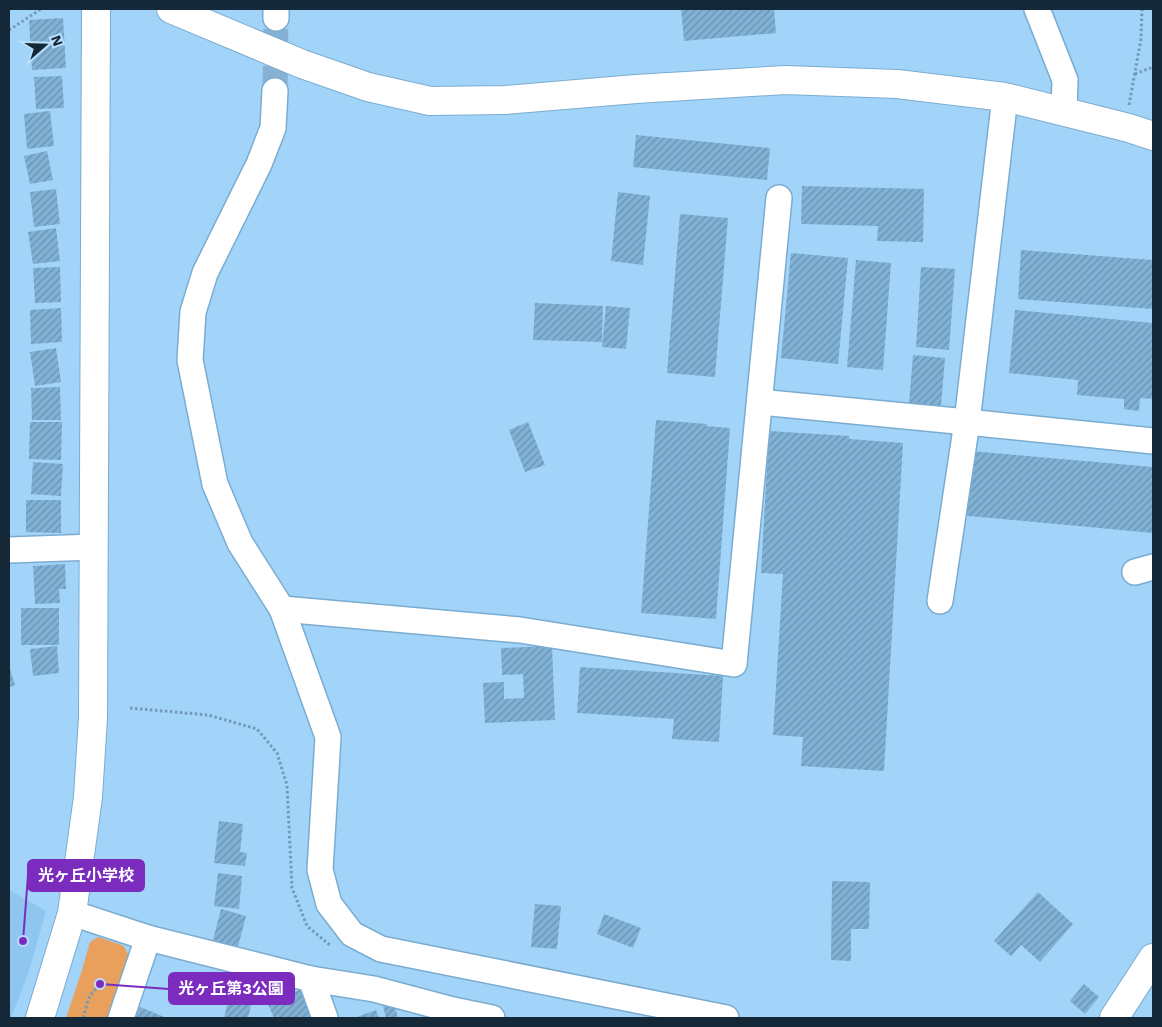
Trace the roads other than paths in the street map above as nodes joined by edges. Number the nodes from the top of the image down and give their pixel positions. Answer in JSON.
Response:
{"nodes":[{"id":1,"x":96,"y":9,"type":"edge"},
{"id":2,"x":171,"y":9,"type":"edge"},
{"id":3,"x":1037,"y":9,"type":"edge"},
{"id":4,"x":275,"y":91,"type":"tunnel mouth"},
{"id":5,"x":1004,"y":98,"type":"junction"},
{"id":6,"x":1064,"y":112,"type":"junction"},
{"id":7,"x":1153,"y":136,"type":"edge"},
{"id":8,"x":779,"y":198,"type":"dead end"},
{"id":9,"x":760,"y":402,"type":"junction"},
{"id":10,"x":967,"y":422,"type":"junction"},
{"id":11,"x":1153,"y":441,"type":"edge"},
{"id":12,"x":94,"y":547,"type":"junction"},
{"id":13,"x":9,"y":550,"type":"edge"},
{"id":14,"x":940,"y":601,"type":"dead end"},
{"id":15,"x":282,"y":609,"type":"junction"},
{"id":16,"x":72,"y":913,"type":"junction"},
{"id":17,"x":148,"y":938,"type":"junction"},
{"id":18,"x":1153,"y":958,"type":"edge"},
{"id":19,"x":311,"y":979,"type":"junction"},
{"id":20,"x":455,"y":1014,"type":"edge"},
{"id":21,"x":40,"y":1018,"type":"edge"},
{"id":22,"x":121,"y":1018,"type":"edge"},
{"id":23,"x":325,"y":1018,"type":"edge"},
{"id":24,"x":492,"y":1018,"type":"edge"},
{"id":25,"x":726,"y":1018,"type":"edge"},
{"id":26,"x":1114,"y":1018,"type":"edge"}],
"edges":[{"from":1,"to":12,"type":"street"},
{"from":2,"to":5,"type":"street"},
{"from":3,"to":6,"type":"street"},
{"from":4,"to":15,"type":"street"},
{"from":5,"to":6,"type":"street"},
{"from":5,"to":10,"type":"street"},
{"from":6,"to":7,"type":"street"},
{"from":8,"to":9,"type":"street"},
{"from":9,"to":10,"type":"street"},
{"from":9,"to":15,"type":"street"},
{"from":10,"to":11,"type":"street"},
{"from":10,"to":14,"type":"street"},
{"from":12,"to":13,"type":"street"},
{"from":12,"to":16,"type":"street"},
{"from":15,"to":25,"type":"street"},
{"from":16,"to":17,"type":"street"},
{"from":16,"to":21,"type":"street"},
{"from":17,"to":19,"type":"street"},
{"from":17,"to":22,"type":"street"},
{"from":18,"to":26,"type":"street"},
{"from":19,"to":20,"type":"street"},
{"from":19,"to":23,"type":"street"},
{"from":20,"to":24,"type":"street"}]}
